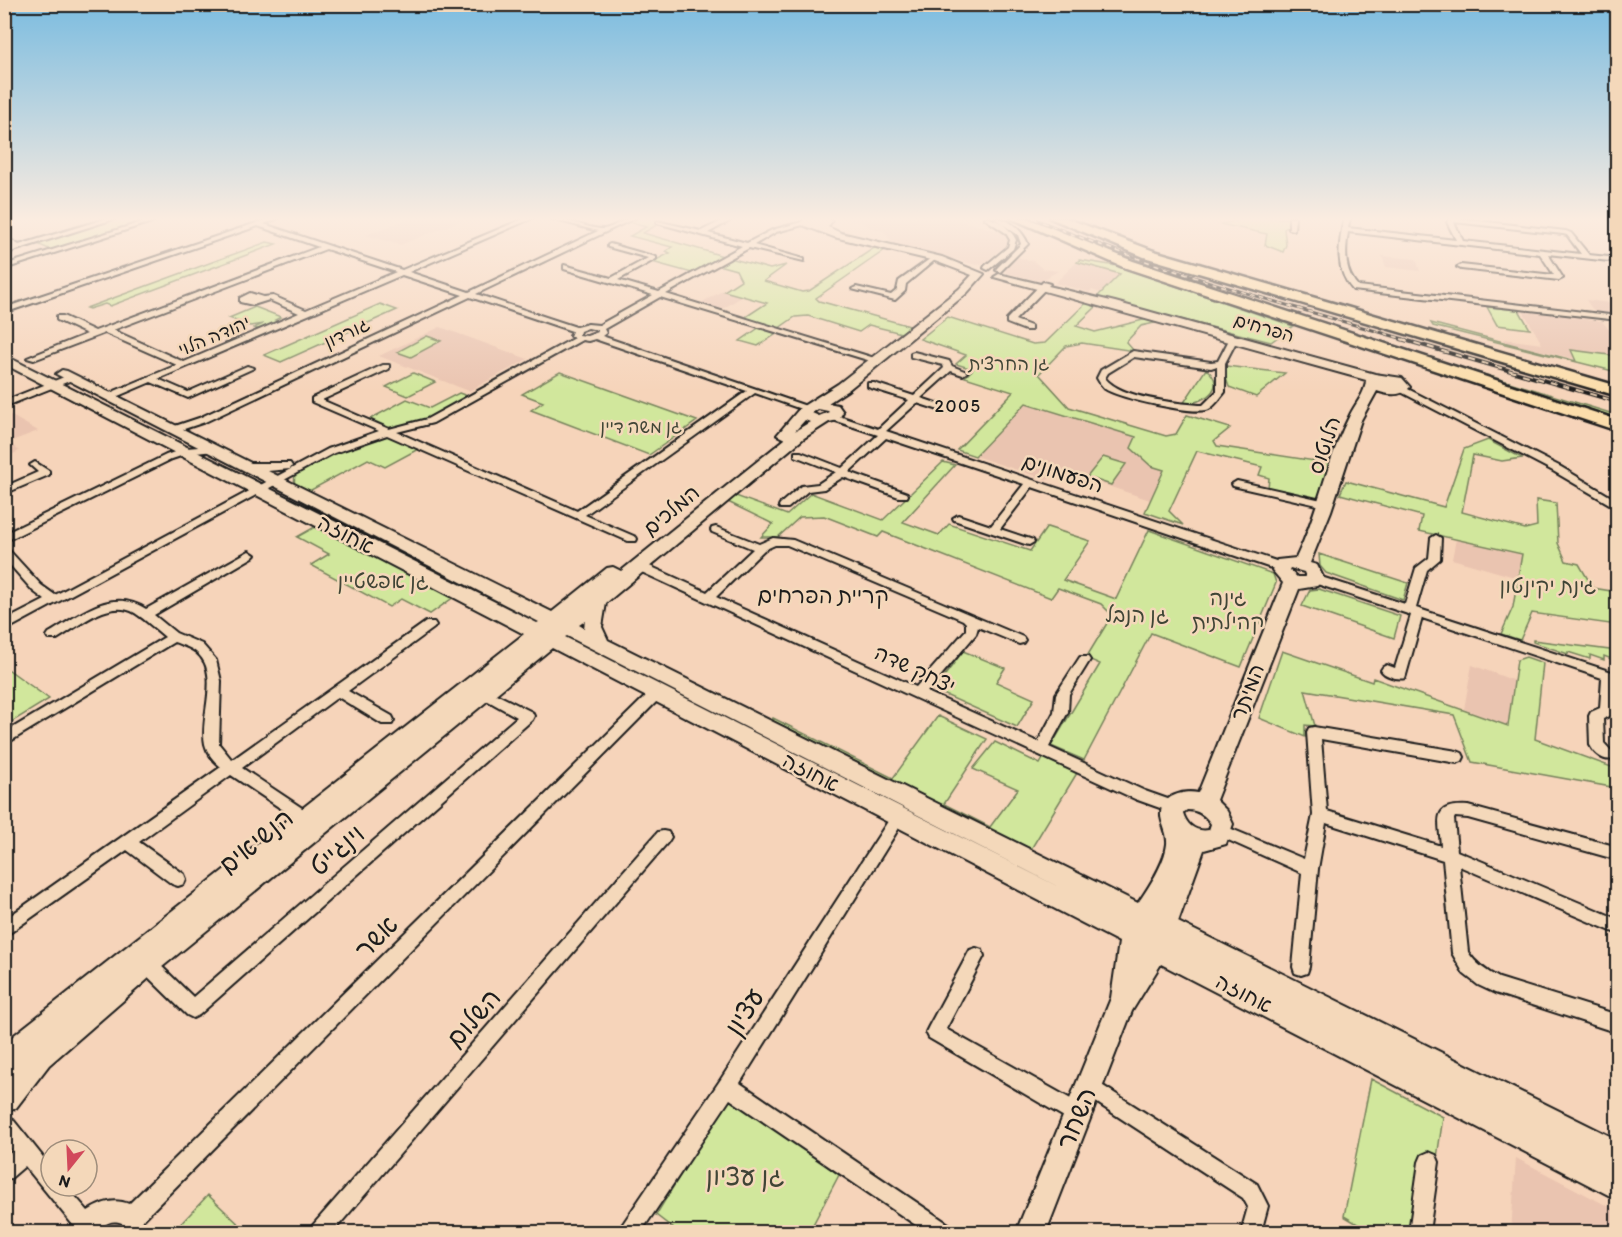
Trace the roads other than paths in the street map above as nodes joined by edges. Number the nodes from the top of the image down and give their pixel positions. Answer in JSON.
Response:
{"nodes":[{"id":1,"x":107,"y":276,"type":"edge"},
{"id":2,"x":248,"y":276,"type":"edge"},
{"id":3,"x":392,"y":276,"type":"edge"},
{"id":4,"x":412,"y":276,"type":"edge"},
{"id":5,"x":507,"y":276,"type":"edge"},
{"id":6,"x":596,"y":276,"type":"edge"},
{"id":7,"x":619,"y":276,"type":"edge"},
{"id":8,"x":695,"y":276,"type":"edge"},
{"id":9,"x":912,"y":276,"type":"edge"},
{"id":10,"x":986,"y":276,"type":"edge"},
{"id":11,"x":987,"y":276,"type":"edge"},
{"id":12,"x":1002,"y":276,"type":"edge"},
{"id":13,"x":1166,"y":276,"type":"edge"},
{"id":14,"x":1223,"y":276,"type":"edge"},
{"id":15,"x":1224,"y":276,"type":"edge"},
{"id":16,"x":1350,"y":276,"type":"edge"},
{"id":17,"x":1539,"y":276,"type":"edge"},
{"id":18,"x":1558,"y":276,"type":"edge"},
{"id":19,"x":610,"y":280,"type":"junction"},
{"id":20,"x":1045,"y":286,"type":"junction"},
{"id":21,"x":218,"y":287,"type":"junction"},
{"id":22,"x":856,"y":288,"type":"dead end"},
{"id":23,"x":468,"y":294,"type":"junction"},
{"id":24,"x":660,"y":295,"type":"junction"},
{"id":25,"x":1233,"y":298,"type":"junction"},
{"id":26,"x":4,"y":311,"type":"edge"},
{"id":27,"x":306,"y":313,"type":"junction"},
{"id":28,"x":60,"y":318,"type":"dead end"},
{"id":29,"x":1617,"y":318,"type":"edge"},
{"id":30,"x":1028,"y":328,"type":"dead end"},
{"id":31,"x":106,"y":330,"type":"junction"},
{"id":32,"x":599,"y":332,"type":"junction"},
{"id":33,"x":94,"y":334,"type":"junction"},
{"id":34,"x":577,"y":334,"type":"junction"},
{"id":35,"x":1234,"y":338,"type":"junction"},
{"id":36,"x":4,"y":345,"type":"edge"},
{"id":37,"x":914,"y":355,"type":"dead end"},
{"id":38,"x":4,"y":359,"type":"edge"},
{"id":39,"x":877,"y":360,"type":"junction"},
{"id":40,"x":1221,"y":363,"type":"junction"},
{"id":41,"x":184,"y":364,"type":"junction"},
{"id":42,"x":386,"y":367,"type":"dead end"},
{"id":43,"x":250,"y":368,"type":"dead end"},
{"id":44,"x":949,"y":368,"type":"junction"},
{"id":45,"x":963,"y":372,"type":"dead end"},
{"id":46,"x":46,"y":378,"type":"junction"},
{"id":47,"x":151,"y":379,"type":"junction"},
{"id":48,"x":1617,"y":380,"type":"edge"},
{"id":49,"x":1373,"y":381,"type":"junction"},
{"id":50,"x":871,"y":385,"type":"dead end"},
{"id":51,"x":754,"y":390,"type":"junction"},
{"id":52,"x":1398,"y":390,"type":"junction"},
{"id":53,"x":1617,"y":391,"type":"edge"},
{"id":54,"x":108,"y":397,"type":"junction"},
{"id":55,"x":915,"y":399,"type":"junction"},
{"id":56,"x":1364,"y":400,"type":"junction"},
{"id":57,"x":4,"y":404,"type":"edge"},
{"id":58,"x":810,"y":408,"type":"junction"},
{"id":59,"x":945,"y":409,"type":"dead end"},
{"id":60,"x":1617,"y":411,"type":"edge"},
{"id":61,"x":830,"y":416,"type":"junction"},
{"id":62,"x":1617,"y":426,"type":"edge"},
{"id":63,"x":172,"y":430,"type":"junction"},
{"id":64,"x":387,"y":432,"type":"junction"},
{"id":65,"x":882,"y":433,"type":"junction"},
{"id":66,"x":211,"y":449,"type":"junction"},
{"id":67,"x":186,"y":451,"type":"junction"},
{"id":68,"x":798,"y":454,"type":"dead end"},
{"id":69,"x":35,"y":465,"type":"dead end"},
{"id":70,"x":842,"y":472,"type":"junction"},
{"id":71,"x":274,"y":477,"type":"junction"},
{"id":72,"x":1031,"y":482,"type":"junction"},
{"id":73,"x":1237,"y":484,"type":"dead end"},
{"id":74,"x":4,"y":491,"type":"edge"},
{"id":75,"x":903,"y":495,"type":"dead end"},
{"id":76,"x":1326,"y":504,"type":"junction"},
{"id":77,"x":784,"y":506,"type":"dead end"},
{"id":78,"x":1617,"y":506,"type":"edge"},
{"id":79,"x":578,"y":515,"type":"junction"},
{"id":80,"x":958,"y":518,"type":"dead end"},
{"id":81,"x":716,"y":530,"type":"dead end"},
{"id":82,"x":993,"y":530,"type":"junction"},
{"id":83,"x":1436,"y":538,"type":"dead end"},
{"id":84,"x":4,"y":539,"type":"edge"},
{"id":85,"x":632,"y":539,"type":"dead end"},
{"id":86,"x":1029,"y":542,"type":"dead end"},
{"id":87,"x":760,"y":548,"type":"junction"},
{"id":88,"x":4,"y":551,"type":"edge"},
{"id":89,"x":249,"y":555,"type":"dead end"},
{"id":90,"x":1301,"y":564,"type":"junction"},
{"id":91,"x":639,"y":566,"type":"junction"},
{"id":92,"x":1281,"y":567,"type":"junction"},
{"id":93,"x":1316,"y":579,"type":"junction"},
{"id":94,"x":1293,"y":581,"type":"junction"},
{"id":95,"x":709,"y":597,"type":"junction"},
{"id":96,"x":54,"y":600,"type":"junction"},
{"id":97,"x":597,"y":602,"type":"junction"},
{"id":98,"x":575,"y":603,"type":"junction"},
{"id":99,"x":1413,"y":612,"type":"junction"},
{"id":100,"x":521,"y":614,"type":"junction"},
{"id":101,"x":146,"y":615,"type":"junction"},
{"id":102,"x":970,"y":619,"type":"junction"},
{"id":103,"x":430,"y":625,"type":"dead end"},
{"id":104,"x":4,"y":627,"type":"edge"},
{"id":105,"x":551,"y":629,"type":"junction"},
{"id":106,"x":53,"y":636,"type":"dead end"},
{"id":107,"x":174,"y":637,"type":"junction"},
{"id":108,"x":1019,"y":640,"type":"dead end"},
{"id":109,"x":601,"y":645,"type":"junction"},
{"id":110,"x":579,"y":653,"type":"junction"},
{"id":111,"x":515,"y":659,"type":"junction"},
{"id":112,"x":1084,"y":660,"type":"dead end"},
{"id":113,"x":1387,"y":670,"type":"dead end"},
{"id":114,"x":1613,"y":678,"type":"edge"},
{"id":115,"x":338,"y":691,"type":"junction"},
{"id":116,"x":657,"y":693,"type":"junction"},
{"id":117,"x":486,"y":694,"type":"junction"},
{"id":118,"x":918,"y":694,"type":"junction"},
{"id":119,"x":1612,"y":714,"type":"edge"},
{"id":120,"x":387,"y":720,"type":"dead end"},
{"id":121,"x":4,"y":740,"type":"edge"},
{"id":122,"x":1041,"y":750,"type":"junction"},
{"id":123,"x":1608,"y":755,"type":"dead end"},
{"id":124,"x":1457,"y":757,"type":"dead end"},
{"id":125,"x":231,"y":767,"type":"junction"},
{"id":126,"x":1204,"y":804,"type":"junction"},
{"id":127,"x":1320,"y":815,"type":"junction"},
{"id":128,"x":899,"y":816,"type":"junction"},
{"id":129,"x":306,"y":818,"type":"junction"},
{"id":130,"x":1182,"y":825,"type":"junction"},
{"id":131,"x":1222,"y":831,"type":"junction"},
{"id":132,"x":663,"y":837,"type":"dead end"},
{"id":133,"x":127,"y":842,"type":"junction"},
{"id":134,"x":1617,"y":854,"type":"edge"},
{"id":135,"x":1449,"y":855,"type":"junction"},
{"id":136,"x":1310,"y":869,"type":"junction"},
{"id":137,"x":178,"y":879,"type":"dead end"},
{"id":138,"x":1617,"y":927,"type":"edge"},
{"id":139,"x":4,"y":930,"type":"edge"},
{"id":140,"x":1149,"y":933,"type":"junction"},
{"id":141,"x":976,"y":956,"type":"dead end"},
{"id":142,"x":147,"y":964,"type":"junction"},
{"id":143,"x":1301,"y":967,"type":"dead end"},
{"id":144,"x":1617,"y":1024,"type":"edge"},
{"id":145,"x":4,"y":1061,"type":"edge"},
{"id":146,"x":728,"y":1086,"type":"junction"},
{"id":147,"x":1089,"y":1086,"type":"junction"},
{"id":148,"x":5,"y":1099,"type":"edge"},
{"id":149,"x":1078,"y":1114,"type":"junction"},
{"id":150,"x":26,"y":1152,"type":"junction"},
{"id":151,"x":1617,"y":1156,"type":"edge"},
{"id":152,"x":1429,"y":1162,"type":"dead end"},
{"id":153,"x":39,"y":1168,"type":"edge"},
{"id":154,"x":4,"y":1171,"type":"edge"},
{"id":155,"x":1617,"y":1185,"type":"edge"},
{"id":156,"x":62,"y":1198,"type":"edge"},
{"id":157,"x":132,"y":1225,"type":"edge"},
{"id":158,"x":83,"y":1229,"type":"edge"},
{"id":159,"x":320,"y":1233,"type":"edge"},
{"id":160,"x":628,"y":1233,"type":"edge"},
{"id":161,"x":943,"y":1233,"type":"edge"},
{"id":162,"x":1030,"y":1233,"type":"edge"},
{"id":163,"x":1251,"y":1233,"type":"edge"},
{"id":164,"x":1419,"y":1233,"type":"edge"}],
"edges":[{"from":1,"to":26,"type":"street"},
{"from":2,"to":21,"type":"street"},
{"from":3,"to":27,"type":"street","name":"יהודה הלוי"},
{"from":4,"to":23,"type":"street"},
{"from":5,"to":23,"type":"street","name":"גורדון"},
{"from":6,"to":19,"type":"street"},
{"from":7,"to":19,"type":"street"},
{"from":8,"to":24,"type":"street"},
{"from":9,"to":22,"type":"street"},
{"from":10,"to":39,"type":"street","name":"המלכים"},
{"from":11,"to":61,"type":"street","name":"המלכים"},
{"from":12,"to":20,"type":"street","name":"הפרחים"},
{"from":13,"to":25,"type":"highway"},
{"from":14,"to":53,"type":"highway"},
{"from":15,"to":48,"type":"highway"},
{"from":16,"to":29,"type":"street"},
{"from":17,"to":18,"type":"street"},
{"from":19,"to":24,"type":"street"},
{"from":20,"to":30,"type":"street"},
{"from":20,"to":35,"type":"street","name":"הפרחים"},
{"from":21,"to":27,"type":"street"},
{"from":21,"to":31,"type":"street"},
{"from":23,"to":34,"type":"street"},
{"from":23,"to":63,"type":"street","name":"גורדון"},
{"from":24,"to":32,"type":"street"},
{"from":24,"to":39,"type":"street"},
{"from":25,"to":60,"type":"highway"},
{"from":25,"to":62,"type":"highway"},
{"from":27,"to":41,"type":"street","name":"יהודה הלוי"},
{"from":28,"to":33,"type":"street"},
{"from":31,"to":33,"type":"street"},
{"from":31,"to":41,"type":"street"},
{"from":32,"to":34,"type":"street"},
{"from":32,"to":34,"type":"street"},
{"from":32,"to":51,"type":"street"},
{"from":33,"to":46,"type":"street"},
{"from":34,"to":64,"type":"street"},
{"from":35,"to":40,"type":"street"},
{"from":35,"to":49,"type":"street","name":"הפרחים"},
{"from":36,"to":46,"type":"street","name":"אחוזה"},
{"from":37,"to":44,"type":"street"},
{"from":38,"to":46,"type":"street","name":"אחוזה"},
{"from":39,"to":58,"type":"street","name":"המלכים"},
{"from":40,"to":40,"type":"street"},
{"from":41,"to":47,"type":"street","name":"יהודה הלוי"},
{"from":42,"to":64,"type":"street"},
{"from":43,"to":47,"type":"street"},
{"from":44,"to":45,"type":"street"},
{"from":44,"to":55,"type":"street"},
{"from":46,"to":54,"type":"street","name":"אחוזה"},
{"from":46,"to":57,"type":"street"},
{"from":46,"to":67,"type":"street","name":"אחוזה"},
{"from":47,"to":54,"type":"street","name":"יהודה הלוי"},
{"from":49,"to":52,"type":"street","name":"הפרחים"},
{"from":49,"to":56,"type":"street","name":"הלוטוס"},
{"from":50,"to":55,"type":"street"},
{"from":51,"to":58,"type":"street"},
{"from":51,"to":79,"type":"street"},
{"from":52,"to":56,"type":"street","name":"הלוטוס"},
{"from":52,"to":78,"type":"street"},
{"from":54,"to":63,"type":"street","name":"אחוזה"},
{"from":55,"to":59,"type":"street"},
{"from":55,"to":65,"type":"street"},
{"from":56,"to":76,"type":"street","name":"הלוטוס"},
{"from":58,"to":61,"type":"street"},
{"from":58,"to":98,"type":"street","name":"המלכים"},
{"from":61,"to":65,"type":"street","name":"הפעמונים"},
{"from":61,"to":91,"type":"street","name":"המלכים"},
{"from":63,"to":66,"type":"street","name":"אחוזה"},
{"from":64,"to":71,"type":"street"},
{"from":64,"to":79,"type":"street"},
{"from":65,"to":70,"type":"street"},
{"from":65,"to":72,"type":"street","name":"הפעמונים"},
{"from":66,"to":67,"type":"street"},
{"from":66,"to":71,"type":"street","name":"אחוזה"},
{"from":67,"to":71,"type":"street","name":"אחוזה"},
{"from":67,"to":84,"type":"street"},
{"from":68,"to":70,"type":"street"},
{"from":69,"to":74,"type":"street"},
{"from":70,"to":75,"type":"street"},
{"from":70,"to":77,"type":"street"},
{"from":71,"to":96,"type":"street"},
{"from":71,"to":100,"type":"street","name":"אחוזה"},
{"from":71,"to":100,"type":"street","name":"אחוזה"},
{"from":72,"to":82,"type":"street"},
{"from":72,"to":92,"type":"street","name":"הפעמונים"},
{"from":73,"to":76,"type":"street","name":"הלוטוס"},
{"from":76,"to":90,"type":"street","name":"הלוטוס"},
{"from":79,"to":85,"type":"street"},
{"from":80,"to":82,"type":"street"},
{"from":81,"to":87,"type":"street"},
{"from":82,"to":86,"type":"street"},
{"from":83,"to":99,"type":"street"},
{"from":87,"to":95,"type":"street"},
{"from":87,"to":102,"type":"street"},
{"from":88,"to":96,"type":"street"},
{"from":89,"to":101,"type":"street"},
{"from":90,"to":92,"type":"street"},
{"from":90,"to":93,"type":"street"},
{"from":91,"to":95,"type":"street","name":"יצחק שדה"},
{"from":91,"to":97,"type":"street","name":"המלכים"},
{"from":92,"to":94,"type":"street"},
{"from":93,"to":94,"type":"street"},
{"from":93,"to":99,"type":"street"},
{"from":94,"to":126,"type":"street","name":"המיתר"},
{"from":95,"to":118,"type":"street","name":"יצחק שדה"},
{"from":96,"to":104,"type":"street"},
{"from":97,"to":105,"type":"street","name":"המלכים"},
{"from":97,"to":109,"type":"street"},
{"from":98,"to":100,"type":"street"},
{"from":98,"to":105,"type":"street","name":"המלכים"},
{"from":99,"to":113,"type":"street"},
{"from":99,"to":114,"type":"street"},
{"from":100,"to":105,"type":"street","name":"אחוזה"},
{"from":100,"to":111,"type":"street"},
{"from":101,"to":106,"type":"street"},
{"from":101,"to":107,"type":"street"},
{"from":102,"to":108,"type":"street"},
{"from":102,"to":118,"type":"street"},
{"from":103,"to":115,"type":"street"},
{"from":105,"to":109,"type":"street","name":"אחוזה"},
{"from":105,"to":110,"type":"street","name":"אחוזה"},
{"from":105,"to":111,"type":"street","name":"הנשיאים"},
{"from":107,"to":121,"type":"street"},
{"from":107,"to":125,"type":"street"},
{"from":109,"to":140,"type":"street","name":"אחוזה"},
{"from":110,"to":111,"type":"street"},
{"from":110,"to":116,"type":"street","name":"אחוזה"},
{"from":111,"to":117,"type":"street","name":"הנשיאים"},
{"from":111,"to":129,"type":"street","name":"הנשיאים"},
{"from":112,"to":122,"type":"street"},
{"from":114,"to":119,"type":"street"},
{"from":115,"to":120,"type":"street"},
{"from":115,"to":125,"type":"street"},
{"from":116,"to":128,"type":"street","name":"אחוזה"},
{"from":116,"to":157,"type":"street","name":"אשר"},
{"from":117,"to":142,"type":"street","name":"הנשיאים"},
{"from":117,"to":142,"type":"street","name":"וינגייט"},
{"from":118,"to":122,"type":"street","name":"יצחק שדה"},
{"from":119,"to":123,"type":"street"},
{"from":122,"to":130,"type":"street","name":"יצחק שדה"},
{"from":124,"to":127,"type":"street"},
{"from":125,"to":129,"type":"street"},
{"from":125,"to":133,"type":"street"},
{"from":126,"to":130,"type":"street"},
{"from":126,"to":131,"type":"street"},
{"from":127,"to":135,"type":"street"},
{"from":127,"to":136,"type":"street"},
{"from":128,"to":140,"type":"street","name":"אחוזה"},
{"from":128,"to":146,"type":"street","name":"עציון"},
{"from":129,"to":145,"type":"street","name":"הנשיאים"},
{"from":130,"to":131,"type":"street"},
{"from":130,"to":140,"type":"street"},
{"from":131,"to":136,"type":"street"},
{"from":132,"to":159,"type":"street","name":"השלום"},
{"from":133,"to":137,"type":"street"},
{"from":133,"to":139,"type":"street"},
{"from":134,"to":135,"type":"street"},
{"from":135,"to":138,"type":"street"},
{"from":135,"to":144,"type":"street"},
{"from":136,"to":143,"type":"street"},
{"from":140,"to":147,"type":"street","name":"השחר"},
{"from":140,"to":151,"type":"street","name":"אחוזה"},
{"from":140,"to":155,"type":"street","name":"אחוזה"},
{"from":141,"to":149,"type":"street"},
{"from":142,"to":148,"type":"street","name":"הנשיאים"},
{"from":146,"to":160,"type":"street","name":"עציון"},
{"from":146,"to":161,"type":"street"},
{"from":147,"to":149,"type":"street","name":"השחר"},
{"from":147,"to":163,"type":"street"},
{"from":148,"to":150,"type":"street"},
{"from":149,"to":162,"type":"street","name":"השחר"},
{"from":150,"to":153,"type":"street"},
{"from":150,"to":154,"type":"street"},
{"from":152,"to":164,"type":"street"},
{"from":156,"to":158,"type":"street"},
{"from":157,"to":158,"type":"street"}]}
